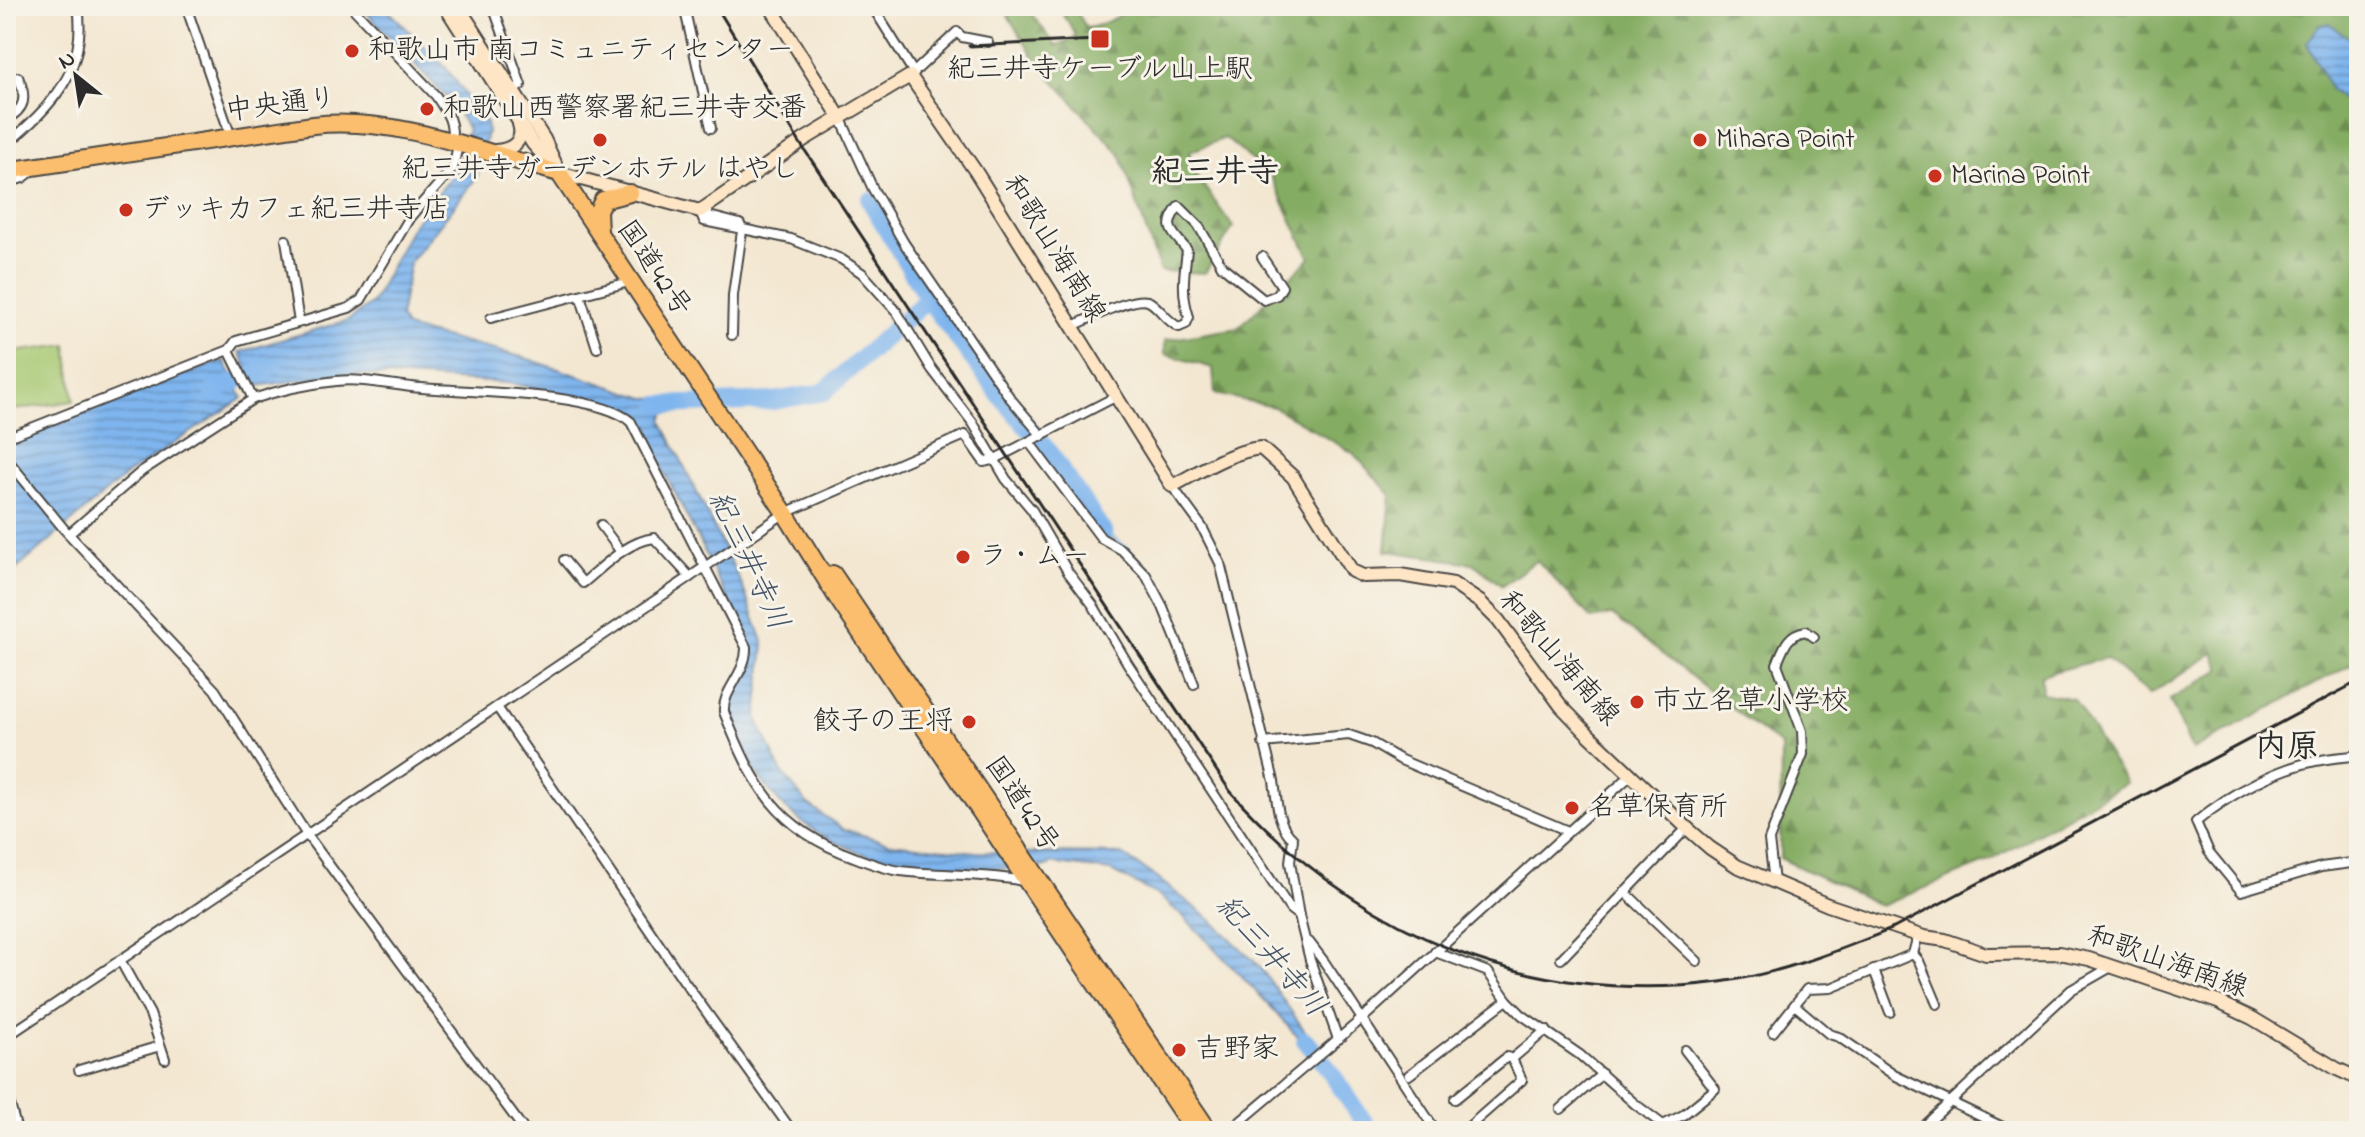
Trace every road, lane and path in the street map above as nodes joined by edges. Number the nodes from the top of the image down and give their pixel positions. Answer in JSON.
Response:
{"nodes":[{"id":1,"x":78,"y":6,"type":"edge"},
{"id":2,"x":351,"y":6,"type":"edge"},
{"id":3,"x":445,"y":6,"type":"edge"},
{"id":4,"x":458,"y":6,"type":"edge"},
{"id":5,"x":493,"y":6,"type":"edge"},
{"id":6,"x":684,"y":6,"type":"edge"},
{"id":7,"x":770,"y":6,"type":"edge"},
{"id":8,"x":872,"y":6,"type":"edge"},
{"id":9,"x":190,"y":7,"type":"edge"},
{"id":10,"x":988,"y":42,"type":"dead end"},
{"id":11,"x":912,"y":74,"type":"junction"},
{"id":12,"x":18,"y":77,"type":"dead end"},
{"id":13,"x":513,"y":91,"type":"junction"},
{"id":14,"x":515,"y":116,"type":"junction"},
{"id":15,"x":6,"y":119,"type":"edge"},
{"id":16,"x":841,"y":119,"type":"junction"},
{"id":17,"x":711,"y":128,"type":"dead end"},
{"id":18,"x":231,"y":138,"type":"junction"},
{"id":19,"x":6,"y":145,"type":"edge"},
{"id":20,"x":457,"y":145,"type":"junction"},
{"id":21,"x":488,"y":154,"type":"junction"},
{"id":22,"x":39,"y":166,"type":"junction"},
{"id":23,"x":6,"y":171,"type":"edge"},
{"id":24,"x":559,"y":173,"type":"junction"},
{"id":25,"x":6,"y":183,"type":"edge"},
{"id":26,"x":630,"y":193,"type":"junction"},
{"id":27,"x":703,"y":210,"type":"junction"},
{"id":28,"x":742,"y":231,"type":"junction"},
{"id":29,"x":600,"y":238,"type":"junction"},
{"id":30,"x":286,"y":240,"type":"dead end"},
{"id":31,"x":1262,"y":257,"type":"dead end"},
{"id":32,"x":629,"y":282,"type":"junction"},
{"id":33,"x":580,"y":295,"type":"junction"},
{"id":34,"x":491,"y":318,"type":"dead end"},
{"id":35,"x":299,"y":322,"type":"junction"},
{"id":36,"x":1073,"y":326,"type":"junction"},
{"id":37,"x":732,"y":335,"type":"dead end"},
{"id":38,"x":597,"y":348,"type":"dead end"},
{"id":39,"x":230,"y":352,"type":"junction"},
{"id":40,"x":252,"y":396,"type":"junction"},
{"id":41,"x":1117,"y":396,"type":"junction"},
{"id":42,"x":1042,"y":436,"type":"junction"},
{"id":43,"x":6,"y":438,"type":"edge"},
{"id":44,"x":1029,"y":442,"type":"junction"},
{"id":45,"x":6,"y":458,"type":"edge"},
{"id":46,"x":993,"y":460,"type":"junction"},
{"id":47,"x":1172,"y":486,"type":"junction"},
{"id":48,"x":785,"y":513,"type":"junction"},
{"id":49,"x":601,"y":525,"type":"dead end"},
{"id":50,"x":66,"y":532,"type":"junction"},
{"id":51,"x":621,"y":552,"type":"junction"},
{"id":52,"x":564,"y":560,"type":"dead end"},
{"id":53,"x":706,"y":566,"type":"junction"},
{"id":54,"x":690,"y":577,"type":"junction"},
{"id":55,"x":1814,"y":637,"type":"dead end"},
{"id":56,"x":1194,"y":684,"type":"dead end"},
{"id":57,"x":497,"y":707,"type":"junction"},
{"id":58,"x":1263,"y":743,"type":"junction"},
{"id":59,"x":2359,"y":755,"type":"edge"},
{"id":60,"x":1631,"y":775,"type":"junction"},
{"id":61,"x":1687,"y":828,"type":"junction"},
{"id":62,"x":1568,"y":831,"type":"junction"},
{"id":63,"x":307,"y":835,"type":"junction"},
{"id":64,"x":2359,"y":862,"type":"edge"},
{"id":65,"x":1032,"y":879,"type":"junction"},
{"id":66,"x":1774,"y":882,"type":"junction"},
{"id":67,"x":1625,"y":892,"type":"junction"},
{"id":68,"x":1299,"y":916,"type":"junction"},
{"id":69,"x":1918,"y":935,"type":"junction"},
{"id":70,"x":1306,"y":938,"type":"junction"},
{"id":71,"x":1435,"y":952,"type":"junction"},
{"id":72,"x":1913,"y":954,"type":"junction"},
{"id":73,"x":1561,"y":959,"type":"dead end"},
{"id":74,"x":120,"y":960,"type":"junction"},
{"id":75,"x":1697,"y":961,"type":"dead end"},
{"id":76,"x":2111,"y":966,"type":"junction"},
{"id":77,"x":1874,"y":970,"type":"junction"},
{"id":78,"x":1507,"y":1000,"type":"junction"},
{"id":79,"x":1937,"y":1004,"type":"dead end"},
{"id":80,"x":1796,"y":1006,"type":"junction"},
{"id":81,"x":1890,"y":1012,"type":"dead end"},
{"id":82,"x":1363,"y":1018,"type":"junction"},
{"id":83,"x":1546,"y":1030,"type":"junction"},
{"id":84,"x":1773,"y":1032,"type":"dead end"},
{"id":85,"x":1338,"y":1039,"type":"junction"},
{"id":86,"x":6,"y":1040,"type":"edge"},
{"id":87,"x":160,"y":1046,"type":"junction"},
{"id":88,"x":1685,"y":1050,"type":"dead end"},
{"id":89,"x":165,"y":1059,"type":"dead end"},
{"id":90,"x":1512,"y":1059,"type":"junction"},
{"id":91,"x":79,"y":1070,"type":"dead end"},
{"id":92,"x":1602,"y":1074,"type":"junction"},
{"id":93,"x":1409,"y":1075,"type":"dead end"},
{"id":94,"x":2359,"y":1079,"type":"edge"},
{"id":95,"x":6,"y":1089,"type":"edge"},
{"id":96,"x":1455,"y":1099,"type":"dead end"},
{"id":97,"x":1950,"y":1103,"type":"junction"},
{"id":98,"x":1561,"y":1109,"type":"dead end"},
{"id":99,"x":1667,"y":1128,"type":"edge"},
{"id":100,"x":17,"y":1131,"type":"edge"},
{"id":101,"x":525,"y":1131,"type":"edge"},
{"id":102,"x":792,"y":1131,"type":"edge"},
{"id":103,"x":1194,"y":1131,"type":"edge"},
{"id":104,"x":1209,"y":1131,"type":"edge"},
{"id":105,"x":1229,"y":1131,"type":"edge"},
{"id":106,"x":1436,"y":1131,"type":"edge"},
{"id":107,"x":1464,"y":1131,"type":"edge"},
{"id":108,"x":1919,"y":1131,"type":"edge"},
{"id":109,"x":2011,"y":1131,"type":"edge"}],
"edges":[{"from":1,"to":19,"type":"street"},
{"from":2,"to":20,"type":"street"},
{"from":3,"to":14,"type":"main road"},
{"from":4,"to":13,"type":"main road"},
{"from":5,"to":13,"type":"street"},
{"from":6,"to":17,"type":"street"},
{"from":7,"to":16,"type":"main road"},
{"from":8,"to":11,"type":"street"},
{"from":9,"to":18,"type":"street"},
{"from":10,"to":11,"type":"street"},
{"from":11,"to":16,"type":"main road"},
{"from":11,"to":36,"type":"main road","name":"和歌山海南線"},
{"from":12,"to":15,"type":"street"},
{"from":13,"to":24,"type":"main road"},
{"from":14,"to":21,"type":"main road"},
{"from":14,"to":24,"type":"main road"},
{"from":16,"to":27,"type":"main road"},
{"from":16,"to":42,"type":"street"},
{"from":18,"to":20,"type":"highway","name":"中央通り"},
{"from":18,"to":22,"type":"highway","name":"中央通り"},
{"from":20,"to":21,"type":"highway","name":"中央通り"},
{"from":20,"to":35,"type":"street"},
{"from":21,"to":24,"type":"highway","name":"中央通り"},
{"from":22,"to":23,"type":"highway","name":"中央通り"},
{"from":22,"to":25,"type":"street"},
{"from":24,"to":26,"type":"main road"},
{"from":24,"to":29,"type":"highway","name":"国道42号"},
{"from":26,"to":27,"type":"main road"},
{"from":26,"to":29,"type":"highway"},
{"from":27,"to":28,"type":"street"},
{"from":28,"to":37,"type":"street"},
{"from":28,"to":46,"type":"street"},
{"from":29,"to":32,"type":"highway","name":"国道42号"},
{"from":30,"to":35,"type":"street"},
{"from":31,"to":36,"type":"street"},
{"from":32,"to":33,"type":"street"},
{"from":32,"to":48,"type":"highway","name":"国道42号"},
{"from":33,"to":34,"type":"street"},
{"from":33,"to":38,"type":"street"},
{"from":35,"to":39,"type":"street"},
{"from":36,"to":41,"type":"main road","name":"和歌山海南線"},
{"from":39,"to":40,"type":"street"},
{"from":39,"to":43,"type":"street"},
{"from":40,"to":50,"type":"street"},
{"from":40,"to":53,"type":"street"},
{"from":41,"to":42,"type":"street"},
{"from":41,"to":47,"type":"main road","name":"和歌山海南線"},
{"from":42,"to":44,"type":"street"},
{"from":44,"to":46,"type":"street"},
{"from":44,"to":56,"type":"street"},
{"from":45,"to":50,"type":"street"},
{"from":46,"to":48,"type":"street"},
{"from":46,"to":68,"type":"street"},
{"from":47,"to":58,"type":"street"},
{"from":47,"to":60,"type":"main road","name":"和歌山海南線"},
{"from":48,"to":53,"type":"street"},
{"from":48,"to":65,"type":"highway","name":"国道42号"},
{"from":49,"to":51,"type":"street"},
{"from":50,"to":63,"type":"street"},
{"from":51,"to":52,"type":"street"},
{"from":51,"to":54,"type":"street"},
{"from":53,"to":54,"type":"street"},
{"from":53,"to":65,"type":"street"},
{"from":54,"to":57,"type":"street"},
{"from":55,"to":66,"type":"street"},
{"from":57,"to":63,"type":"street"},
{"from":57,"to":102,"type":"street"},
{"from":58,"to":62,"type":"street"},
{"from":58,"to":68,"type":"street"},
{"from":59,"to":64,"type":"street"},
{"from":60,"to":61,"type":"main road","name":"和歌山海南線"},
{"from":60,"to":62,"type":"street"},
{"from":61,"to":66,"type":"main road","name":"和歌山海南線"},
{"from":61,"to":67,"type":"street"},
{"from":62,"to":71,"type":"street"},
{"from":63,"to":74,"type":"street"},
{"from":63,"to":101,"type":"street"},
{"from":65,"to":103,"type":"highway","name":"国道42号"},
{"from":65,"to":104,"type":"highway","name":"国道42号"},
{"from":66,"to":69,"type":"main road","name":"和歌山海南線"},
{"from":67,"to":73,"type":"street"},
{"from":67,"to":75,"type":"street"},
{"from":68,"to":70,"type":"street"},
{"from":69,"to":72,"type":"street"},
{"from":69,"to":76,"type":"main road","name":"和歌山海南線"},
{"from":70,"to":82,"type":"street"},
{"from":70,"to":85,"type":"street"},
{"from":71,"to":78,"type":"street"},
{"from":71,"to":82,"type":"street"},
{"from":72,"to":77,"type":"street"},
{"from":72,"to":79,"type":"street"},
{"from":74,"to":86,"type":"street"},
{"from":74,"to":87,"type":"street"},
{"from":76,"to":94,"type":"main road","name":"和歌山海南線"},
{"from":76,"to":97,"type":"street"},
{"from":77,"to":80,"type":"street"},
{"from":77,"to":81,"type":"street"},
{"from":78,"to":83,"type":"street"},
{"from":78,"to":93,"type":"street"},
{"from":80,"to":84,"type":"street"},
{"from":80,"to":97,"type":"street"},
{"from":82,"to":85,"type":"street"},
{"from":82,"to":106,"type":"street"},
{"from":83,"to":90,"type":"street"},
{"from":83,"to":92,"type":"street"},
{"from":85,"to":105,"type":"street"},
{"from":87,"to":89,"type":"street"},
{"from":87,"to":91,"type":"street"},
{"from":88,"to":99,"type":"street"},
{"from":90,"to":96,"type":"street"},
{"from":90,"to":107,"type":"street"},
{"from":92,"to":98,"type":"street"},
{"from":92,"to":99,"type":"street"},
{"from":95,"to":100,"type":"street"},
{"from":97,"to":108,"type":"street"},
{"from":97,"to":109,"type":"street"}]}
